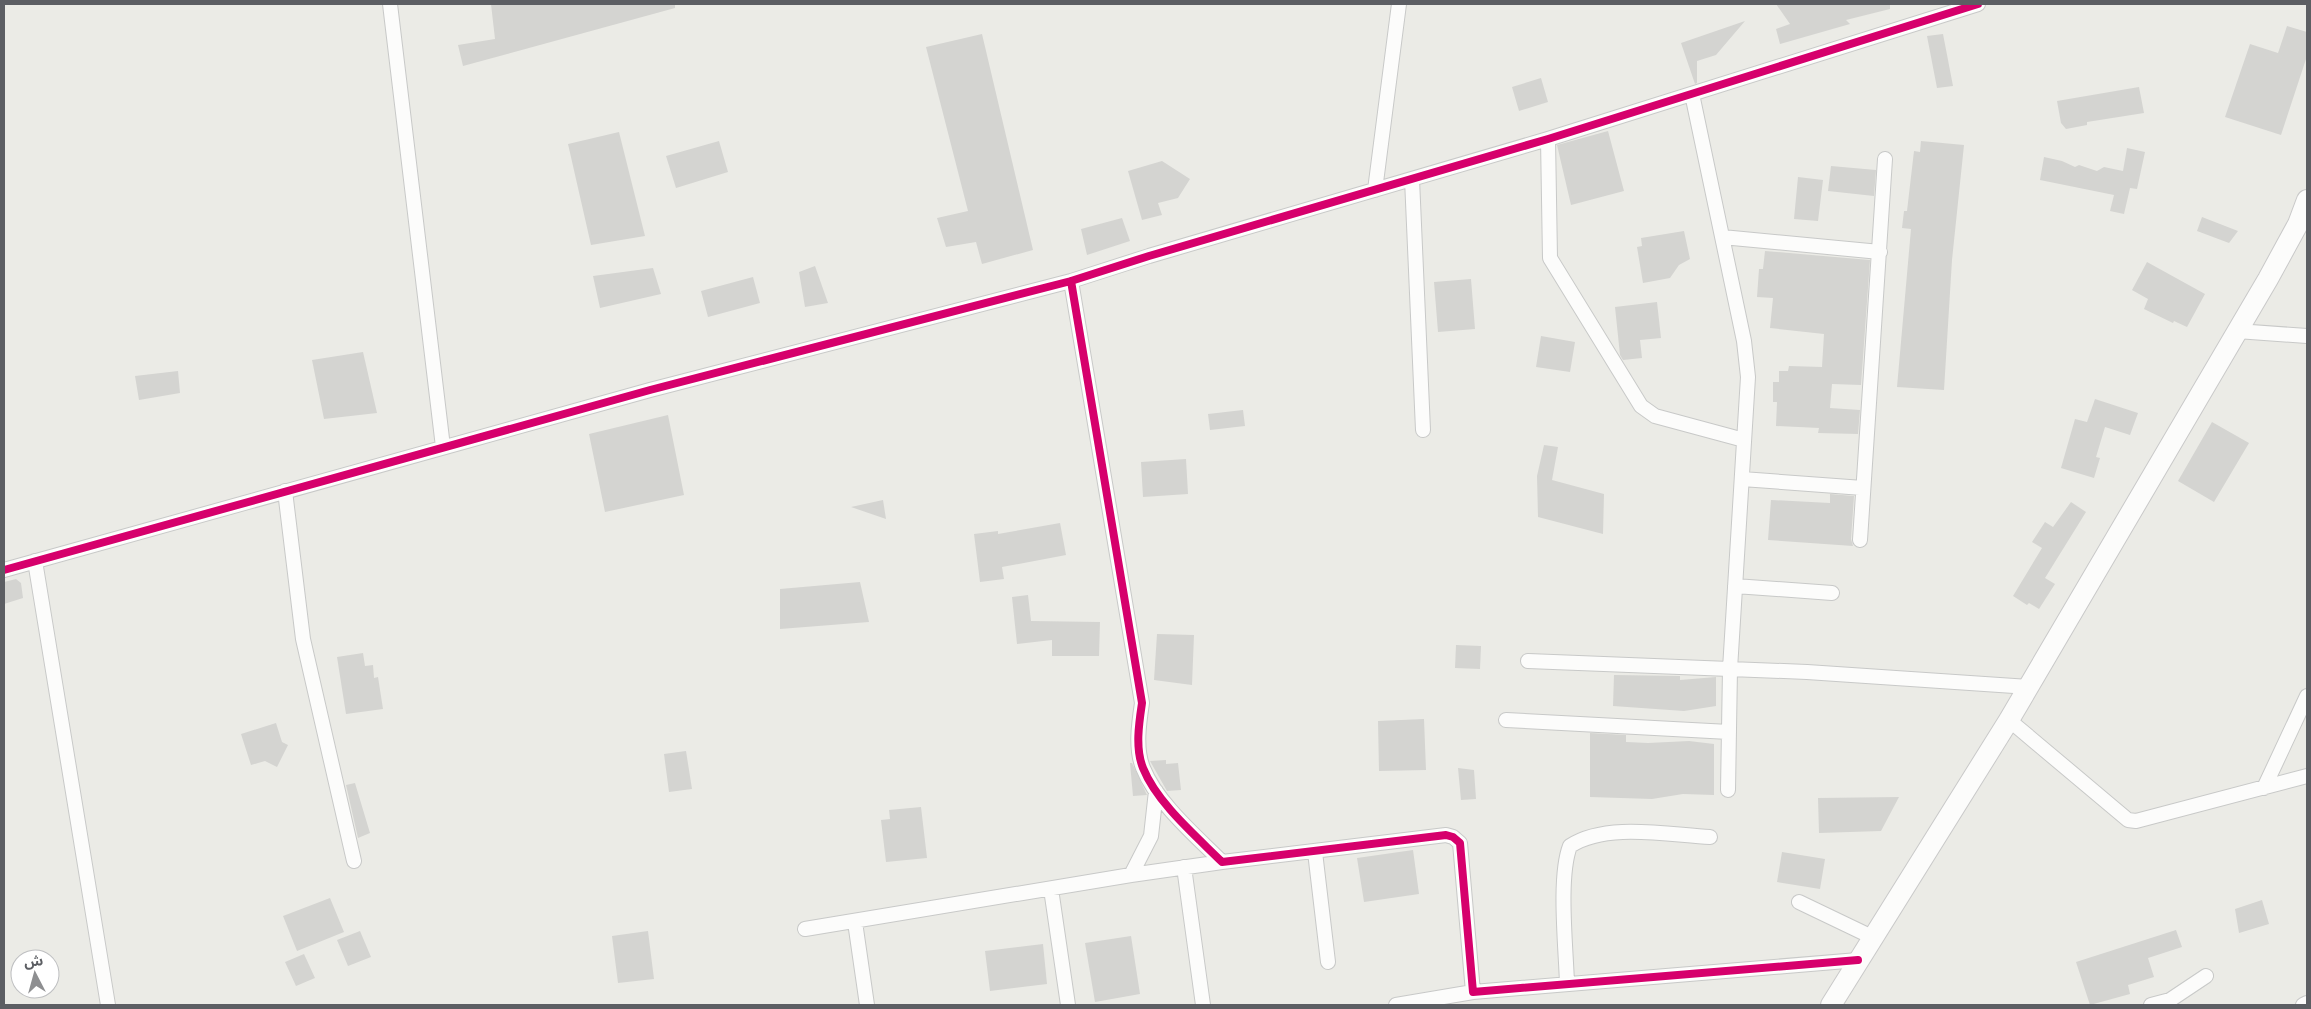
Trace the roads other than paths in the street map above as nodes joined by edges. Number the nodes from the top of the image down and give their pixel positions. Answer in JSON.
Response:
{"nodes":[{"id":1,"x":390,"y":4,"type":"edge"},
{"id":2,"x":1399,"y":4,"type":"edge"},
{"id":3,"x":1978,"y":4,"type":"edge"},
{"id":4,"x":1692,"y":94,"type":"junction"},
{"id":5,"x":1548,"y":139,"type":"junction"},
{"id":6,"x":1885,"y":159,"type":"dead end"},
{"id":7,"x":1412,"y":179,"type":"junction"},
{"id":8,"x":1375,"y":190,"type":"junction"},
{"id":9,"x":2307,"y":200,"type":"edge"},
{"id":10,"x":1722,"y":237,"type":"junction"},
{"id":11,"x":1880,"y":252,"type":"junction"},
{"id":12,"x":1071,"y":281,"type":"junction"},
{"id":13,"x":2237,"y":331,"type":"junction"},
{"id":14,"x":2307,"y":336,"type":"edge"},
{"id":15,"x":1423,"y":430,"type":"dead end"},
{"id":16,"x":1744,"y":440,"type":"junction"},
{"id":17,"x":443,"y":447,"type":"junction"},
{"id":18,"x":1742,"y":479,"type":"junction"},
{"id":19,"x":1863,"y":488,"type":"junction"},
{"id":20,"x":285,"y":491,"type":"junction"},
{"id":21,"x":1860,"y":540,"type":"dead end"},
{"id":22,"x":35,"y":561,"type":"junction"},
{"id":23,"x":4,"y":570,"type":"edge"},
{"id":24,"x":1735,"y":586,"type":"junction"},
{"id":25,"x":1832,"y":593,"type":"dead end"},
{"id":26,"x":1528,"y":661,"type":"dead end"},
{"id":27,"x":1730,"y":669,"type":"junction"},
{"id":28,"x":2029,"y":686,"type":"junction"},
{"id":29,"x":2307,"y":696,"type":"edge"},
{"id":30,"x":1506,"y":720,"type":"dead end"},
{"id":31,"x":2009,"y":720,"type":"junction"},
{"id":32,"x":1729,"y":732,"type":"junction"},
{"id":33,"x":2307,"y":776,"type":"edge"},
{"id":34,"x":2264,"y":788,"type":"junction"},
{"id":35,"x":1728,"y":790,"type":"dead end"},
{"id":36,"x":1156,"y":791,"type":"junction"},
{"id":37,"x":1710,"y":837,"type":"dead end"},
{"id":38,"x":1315,"y":852,"type":"junction"},
{"id":39,"x":354,"y":861,"type":"dead end"},
{"id":40,"x":1222,"y":862,"type":"junction"},
{"id":41,"x":1184,"y":867,"type":"junction"},
{"id":42,"x":1131,"y":875,"type":"junction"},
{"id":43,"x":1051,"y":889,"type":"junction"},
{"id":44,"x":1799,"y":902,"type":"dead end"},
{"id":45,"x":855,"y":922,"type":"junction"},
{"id":46,"x":806,"y":930,"type":"dead end"},
{"id":47,"x":1872,"y":937,"type":"junction"},
{"id":48,"x":1858,"y":960,"type":"junction"},
{"id":49,"x":1328,"y":962,"type":"dead end"},
{"id":50,"x":2206,"y":976,"type":"dead end"},
{"id":51,"x":1567,"y":984,"type":"junction"},
{"id":52,"x":1473,"y":992,"type":"junction"},
{"id":53,"x":2307,"y":1003,"type":"edge"},
{"id":54,"x":108,"y":1005,"type":"edge"},
{"id":55,"x":867,"y":1005,"type":"edge"},
{"id":56,"x":1068,"y":1005,"type":"edge"},
{"id":57,"x":1203,"y":1005,"type":"edge"},
{"id":58,"x":1396,"y":1005,"type":"edge"},
{"id":59,"x":1831,"y":1005,"type":"edge"},
{"id":60,"x":2152,"y":1005,"type":"edge"},
{"id":61,"x":2303,"y":1005,"type":"edge"}],
"edges":[{"from":1,"to":17,"type":"street"},
{"from":2,"to":8,"type":"street"},
{"from":3,"to":4,"type":"street"},
{"from":4,"to":5,"type":"street"},
{"from":4,"to":10,"type":"street"},
{"from":5,"to":7,"type":"street"},
{"from":5,"to":16,"type":"street"},
{"from":6,"to":11,"type":"street"},
{"from":7,"to":8,"type":"street"},
{"from":7,"to":15,"type":"street"},
{"from":8,"to":12,"type":"street"},
{"from":9,"to":13,"type":"main road"},
{"from":10,"to":11,"type":"street"},
{"from":10,"to":16,"type":"street"},
{"from":11,"to":19,"type":"street"},
{"from":12,"to":17,"type":"street"},
{"from":12,"to":36,"type":"street"},
{"from":13,"to":14,"type":"street"},
{"from":13,"to":28,"type":"main road"},
{"from":16,"to":18,"type":"street"},
{"from":17,"to":20,"type":"street"},
{"from":18,"to":19,"type":"street"},
{"from":18,"to":24,"type":"street"},
{"from":19,"to":21,"type":"street"},
{"from":20,"to":22,"type":"street"},
{"from":20,"to":39,"type":"street"},
{"from":22,"to":23,"type":"street"},
{"from":22,"to":54,"type":"street"},
{"from":24,"to":25,"type":"street"},
{"from":24,"to":27,"type":"street"},
{"from":26,"to":27,"type":"street"},
{"from":27,"to":28,"type":"street"},
{"from":27,"to":32,"type":"street"},
{"from":28,"to":31,"type":"main road"},
{"from":29,"to":34,"type":"street"},
{"from":30,"to":32,"type":"street"},
{"from":31,"to":34,"type":"street"},
{"from":31,"to":47,"type":"main road"},
{"from":32,"to":35,"type":"street"},
{"from":33,"to":34,"type":"street"},
{"from":36,"to":40,"type":"street"},
{"from":36,"to":42,"type":"street"},
{"from":37,"to":51,"type":"street"},
{"from":38,"to":40,"type":"street"},
{"from":38,"to":49,"type":"street"},
{"from":38,"to":52,"type":"street"},
{"from":40,"to":41,"type":"street"},
{"from":41,"to":42,"type":"street"},
{"from":41,"to":57,"type":"street"},
{"from":42,"to":43,"type":"street"},
{"from":43,"to":45,"type":"street"},
{"from":43,"to":56,"type":"street"},
{"from":44,"to":47,"type":"street"},
{"from":45,"to":46,"type":"street"},
{"from":45,"to":55,"type":"street"},
{"from":47,"to":48,"type":"main road"},
{"from":48,"to":51,"type":"street"},
{"from":48,"to":59,"type":"main road"},
{"from":50,"to":60,"type":"street"},
{"from":51,"to":52,"type":"street"},
{"from":52,"to":58,"type":"street"},
{"from":53,"to":61,"type":"street"}]}
